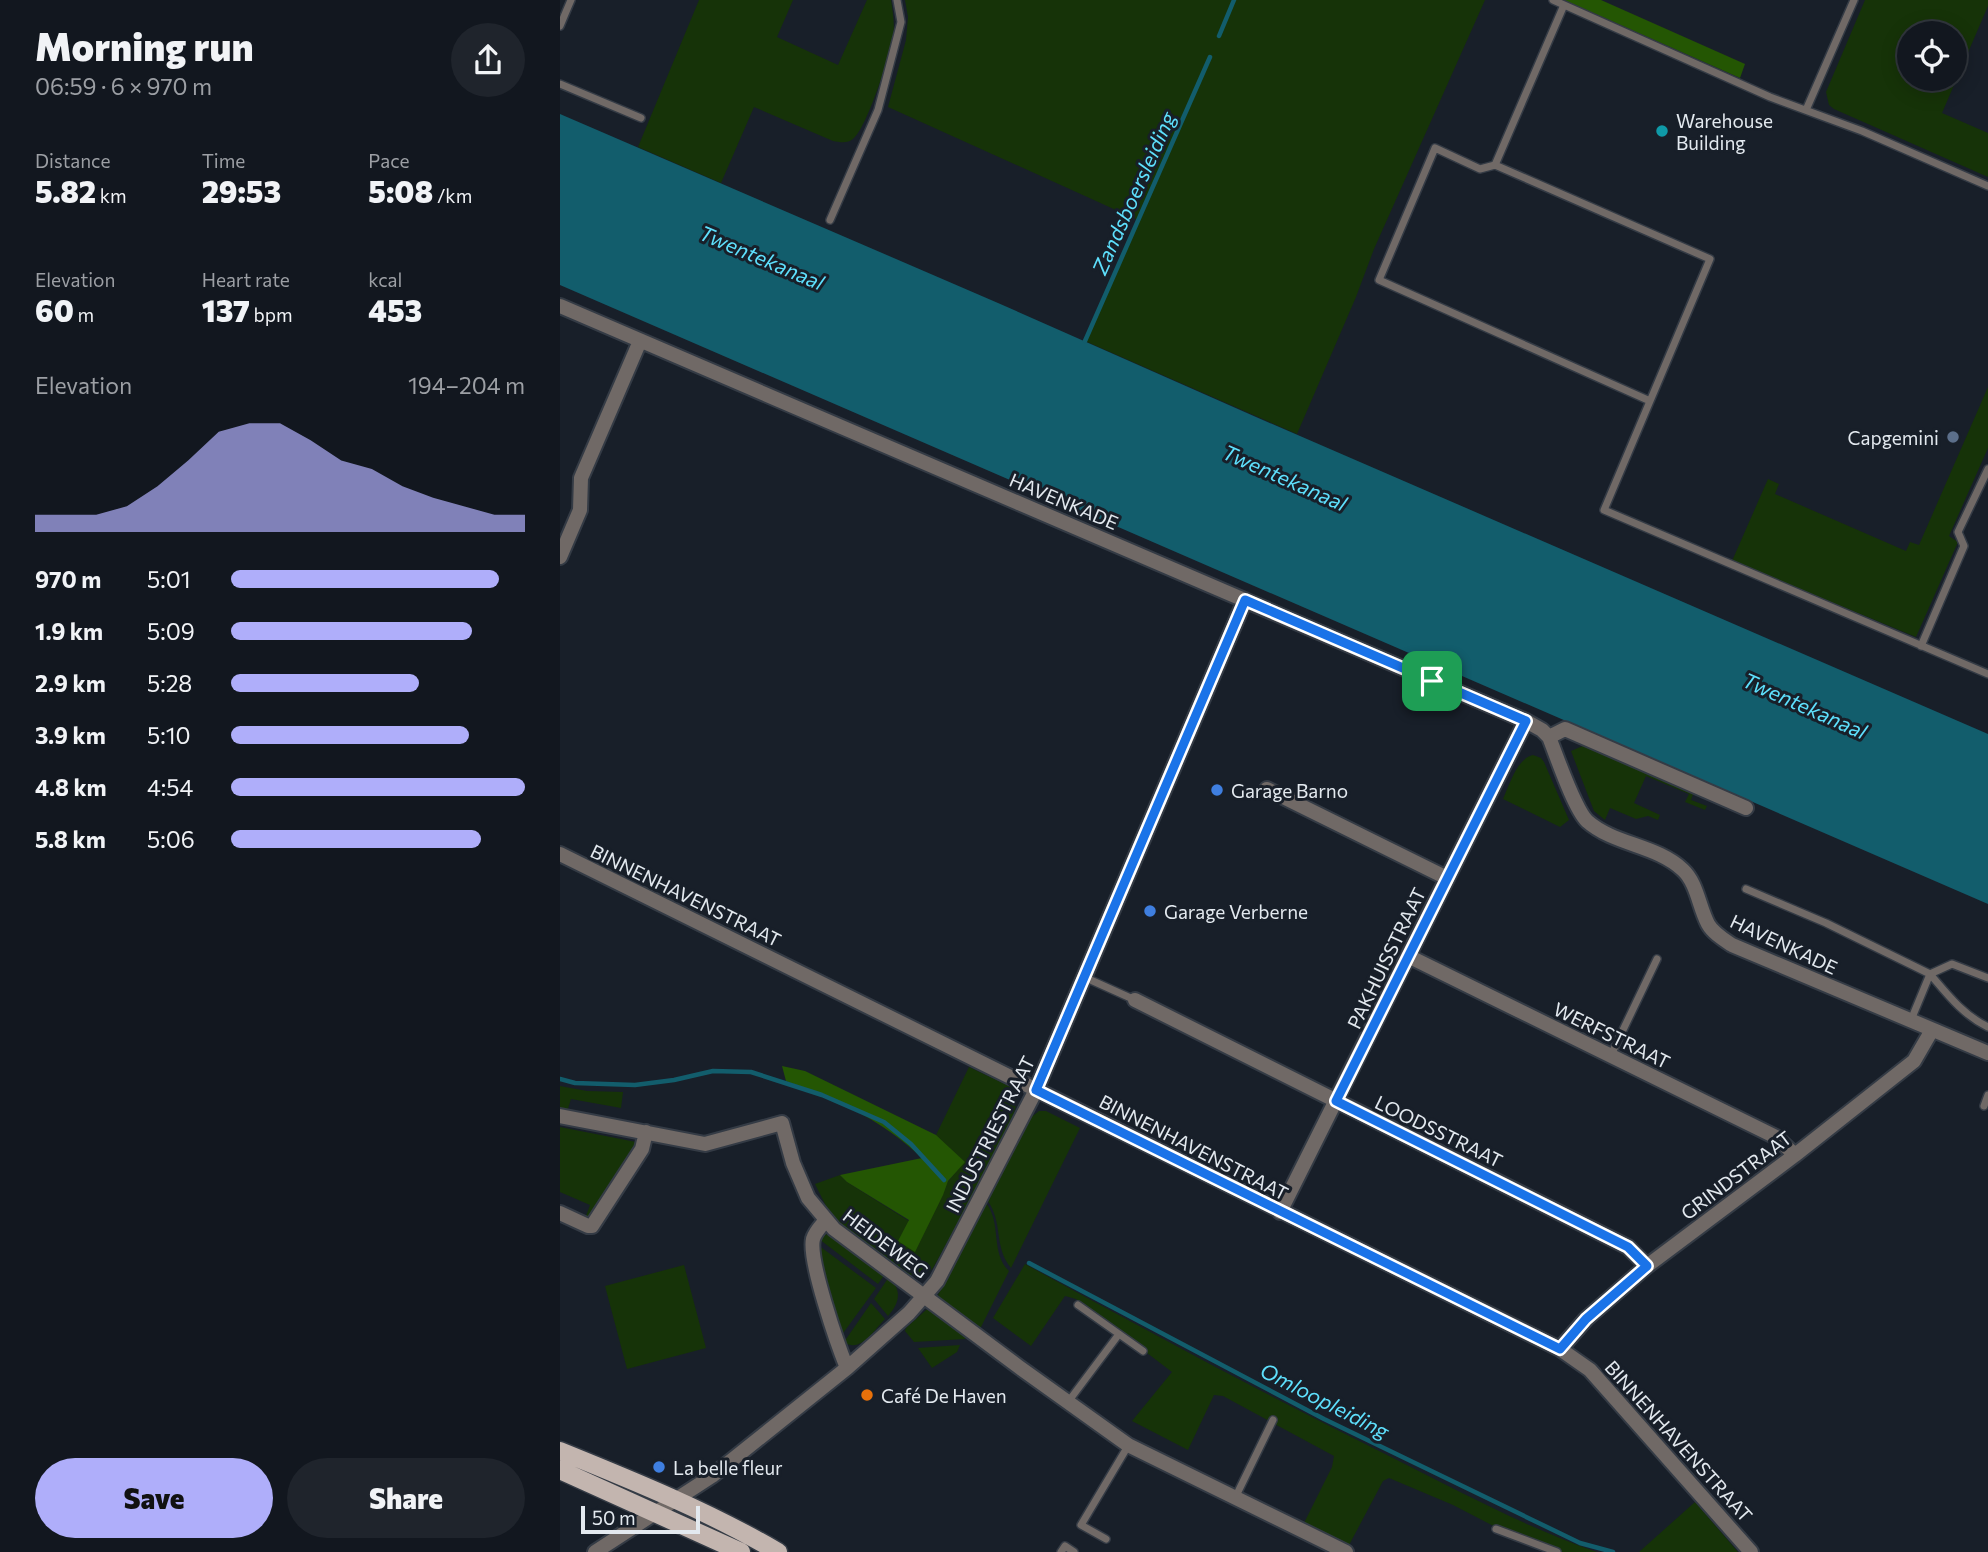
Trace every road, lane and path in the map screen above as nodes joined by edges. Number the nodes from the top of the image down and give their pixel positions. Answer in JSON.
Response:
{"nodes":[{"id":1,"x":571,"y":0,"type":"edge"},
{"id":2,"x":897,"y":0,"type":"edge"},
{"id":3,"x":1553,"y":0,"type":"edge"},
{"id":4,"x":1854,"y":0,"type":"edge"},
{"id":5,"x":1564,"y":5,"type":"junction"},
{"id":6,"x":560,"y":26,"type":"edge"},
{"id":7,"x":560,"y":84,"type":"edge"},
{"id":8,"x":1806,"y":110,"type":"junction"},
{"id":9,"x":641,"y":118,"type":"dead end"},
{"id":10,"x":1495,"y":165,"type":"junction"},
{"id":11,"x":1988,"y":186,"type":"edge"},
{"id":12,"x":830,"y":220,"type":"dead end"},
{"id":13,"x":560,"y":306,"type":"edge"},
{"id":14,"x":640,"y":341,"type":"junction"},
{"id":15,"x":1650,"y":401,"type":"junction"},
{"id":16,"x":1988,"y":469,"type":"edge"},
{"id":17,"x":560,"y":556,"type":"edge"},
{"id":18,"x":1245,"y":600,"type":"junction"},
{"id":19,"x":1921,"y":646,"type":"junction"},
{"id":20,"x":1988,"y":674,"type":"edge"},
{"id":21,"x":1526,"y":721,"type":"junction"},
{"id":22,"x":1549,"y":737,"type":"junction"},
{"id":23,"x":1267,"y":789,"type":"dead end"},
{"id":24,"x":1746,"y":808,"type":"dead end"},
{"id":25,"x":560,"y":854,"type":"edge"},
{"id":26,"x":1447,"y":878,"type":"junction"},
{"id":27,"x":1746,"y":889,"type":"dead end"},
{"id":28,"x":1408,"y":956,"type":"junction"},
{"id":29,"x":1657,"y":959,"type":"dead end"},
{"id":30,"x":1930,"y":974,"type":"junction"},
{"id":31,"x":1084,"y":977,"type":"junction"},
{"id":32,"x":1988,"y":978,"type":"edge"},
{"id":33,"x":1135,"y":1000,"type":"joint"},
{"id":34,"x":1911,"y":1021,"type":"junction"},
{"id":35,"x":1988,"y":1027,"type":"edge"},
{"id":36,"x":1932,"y":1030,"type":"junction"},
{"id":37,"x":1988,"y":1053,"type":"edge"},
{"id":38,"x":1610,"y":1056,"type":"junction"},
{"id":39,"x":1036,"y":1090,"type":"junction"},
{"id":40,"x":1988,"y":1095,"type":"edge"},
{"id":41,"x":1336,"y":1101,"type":"junction"},
{"id":42,"x":1984,"y":1106,"type":"dead end"},
{"id":43,"x":560,"y":1116,"type":"edge"},
{"id":44,"x":646,"y":1132,"type":"junction"},
{"id":45,"x":1794,"y":1155,"type":"junction"},
{"id":46,"x":1280,"y":1212,"type":"junction"},
{"id":47,"x":560,"y":1213,"type":"edge"},
{"id":48,"x":825,"y":1221,"type":"junction"},
{"id":49,"x":1647,"y":1266,"type":"junction"},
{"id":50,"x":925,"y":1296,"type":"junction"},
{"id":51,"x":1078,"y":1306,"type":"dead end"},
{"id":52,"x":1119,"y":1334,"type":"junction"},
{"id":53,"x":1560,"y":1349,"type":"junction"},
{"id":54,"x":1143,"y":1350,"type":"dead end"},
{"id":55,"x":847,"y":1368,"type":"junction"},
{"id":56,"x":1068,"y":1402,"type":"junction"},
{"id":57,"x":1273,"y":1420,"type":"dead end"},
{"id":58,"x":1128,"y":1445,"type":"junction"},
{"id":59,"x":560,"y":1451,"type":"edge"},
{"id":60,"x":560,"y":1470,"type":"edge"},
{"id":61,"x":1235,"y":1498,"type":"junction"},
{"id":62,"x":677,"y":1499,"type":"junction"},
{"id":63,"x":656,"y":1513,"type":"junction"},
{"id":64,"x":1496,"y":1529,"type":"dead end"},
{"id":65,"x":1106,"y":1539,"type":"dead end"},
{"id":66,"x":595,"y":1552,"type":"edge"},
{"id":67,"x":741,"y":1552,"type":"edge"},
{"id":68,"x":778,"y":1552,"type":"edge"},
{"id":69,"x":1060,"y":1552,"type":"edge"},
{"id":70,"x":1074,"y":1552,"type":"edge"},
{"id":71,"x":1346,"y":1552,"type":"edge"},
{"id":72,"x":1557,"y":1552,"type":"edge"},
{"id":73,"x":1752,"y":1552,"type":"edge"}],
"edges":[{"from":1,"to":6,"type":"lane"},
{"from":2,"to":12,"type":"lane"},
{"from":3,"to":5,"type":"lane"},
{"from":4,"to":8,"type":"lane"},
{"from":5,"to":8,"type":"lane"},
{"from":5,"to":10,"type":"lane"},
{"from":7,"to":9,"type":"lane"},
{"from":8,"to":11,"type":"lane"},
{"from":10,"to":15,"type":"lane"},
{"from":10,"to":15,"type":"lane"},
{"from":13,"to":14,"type":"street","name":"HAVENKADE"},
{"from":14,"to":17,"type":"street"},
{"from":14,"to":18,"type":"street","name":"HAVENKADE"},
{"from":15,"to":19,"type":"lane"},
{"from":16,"to":19,"type":"lane"},
{"from":18,"to":21,"type":"street","name":"HAVENKADE"},
{"from":18,"to":31,"type":"street","name":"INDUSTRIESTRAAT"},
{"from":19,"to":20,"type":"lane"},
{"from":21,"to":22,"type":"street","name":"HAVENKADE"},
{"from":21,"to":26,"type":"street","name":"PAKHUISSTRAAT"},
{"from":22,"to":24,"type":"street"},
{"from":22,"to":34,"type":"street","name":"HAVENKADE"},
{"from":23,"to":26,"type":"street"},
{"from":25,"to":39,"type":"street","name":"BINNENHAVENSTRAAT"},
{"from":26,"to":28,"type":"street","name":"PAKHUISSTRAAT"},
{"from":27,"to":30,"type":"lane"},
{"from":28,"to":38,"type":"street","name":"WERFSTRAAT"},
{"from":28,"to":41,"type":"street","name":"PAKHUISSTRAAT"},
{"from":29,"to":38,"type":"lane"},
{"from":30,"to":32,"type":"lane"},
{"from":30,"to":34,"type":"lane"},
{"from":30,"to":35,"type":"lane"},
{"from":31,"to":33,"type":"lane"},
{"from":31,"to":39,"type":"street","name":"INDUSTRIESTRAAT"},
{"from":33,"to":41,"type":"street","name":"LOODSSTRAAT"},
{"from":34,"to":36,"type":"street","name":"HAVENKADE"},
{"from":36,"to":37,"type":"street","name":"HAVENKADE"},
{"from":36,"to":45,"type":"street","name":"GRINDSTRAAT"},
{"from":38,"to":45,"type":"street","name":"WERFSTRAAT"},
{"from":39,"to":46,"type":"street","name":"BINNENHAVENSTRAAT"},
{"from":39,"to":50,"type":"street","name":"INDUSTRIESTRAAT"},
{"from":40,"to":42,"type":"lane"},
{"from":41,"to":46,"type":"street","name":"PAKHUISSTRAAT"},
{"from":41,"to":49,"type":"street","name":"LOODSSTRAAT"},
{"from":43,"to":44,"type":"street"},
{"from":44,"to":47,"type":"street"},
{"from":44,"to":48,"type":"street","name":"HEIDEWEG"},
{"from":45,"to":49,"type":"street","name":"GRINDSTRAAT"},
{"from":46,"to":53,"type":"street","name":"BINNENHAVENSTRAAT"},
{"from":48,"to":50,"type":"street","name":"HEIDEWEG"},
{"from":48,"to":55,"type":"street","name":"HEIDEWEG"},
{"from":49,"to":53,"type":"street","name":"GRINDSTRAAT"},
{"from":50,"to":55,"type":"street","name":"INDUSTRIESTRAAT"},
{"from":50,"to":56,"type":"street","name":"HEIDEWEG"},
{"from":51,"to":52,"type":"lane"},
{"from":52,"to":54,"type":"lane"},
{"from":52,"to":56,"type":"lane"},
{"from":53,"to":73,"type":"street","name":"BINNENHAVENSTRAAT"},
{"from":55,"to":62,"type":"street","name":"INDUSTRIESTRAAT"},
{"from":56,"to":58,"type":"street","name":"HEIDEWEG"},
{"from":57,"to":61,"type":"lane"},
{"from":58,"to":61,"type":"street","name":"HEIDEWEG"},
{"from":58,"to":65,"type":"lane"},
{"from":59,"to":62,"type":"main road"},
{"from":60,"to":63,"type":"main road"},
{"from":61,"to":71,"type":"street","name":"HEIDEWEG"},
{"from":62,"to":63,"type":"street","name":"INDUSTRIESTRAAT"},
{"from":62,"to":68,"type":"main road"},
{"from":63,"to":66,"type":"street","name":"INDUSTRIESTRAAT"},
{"from":63,"to":67,"type":"main road"},
{"from":64,"to":72,"type":"lane"},
{"from":69,"to":70,"type":"lane"}]}
